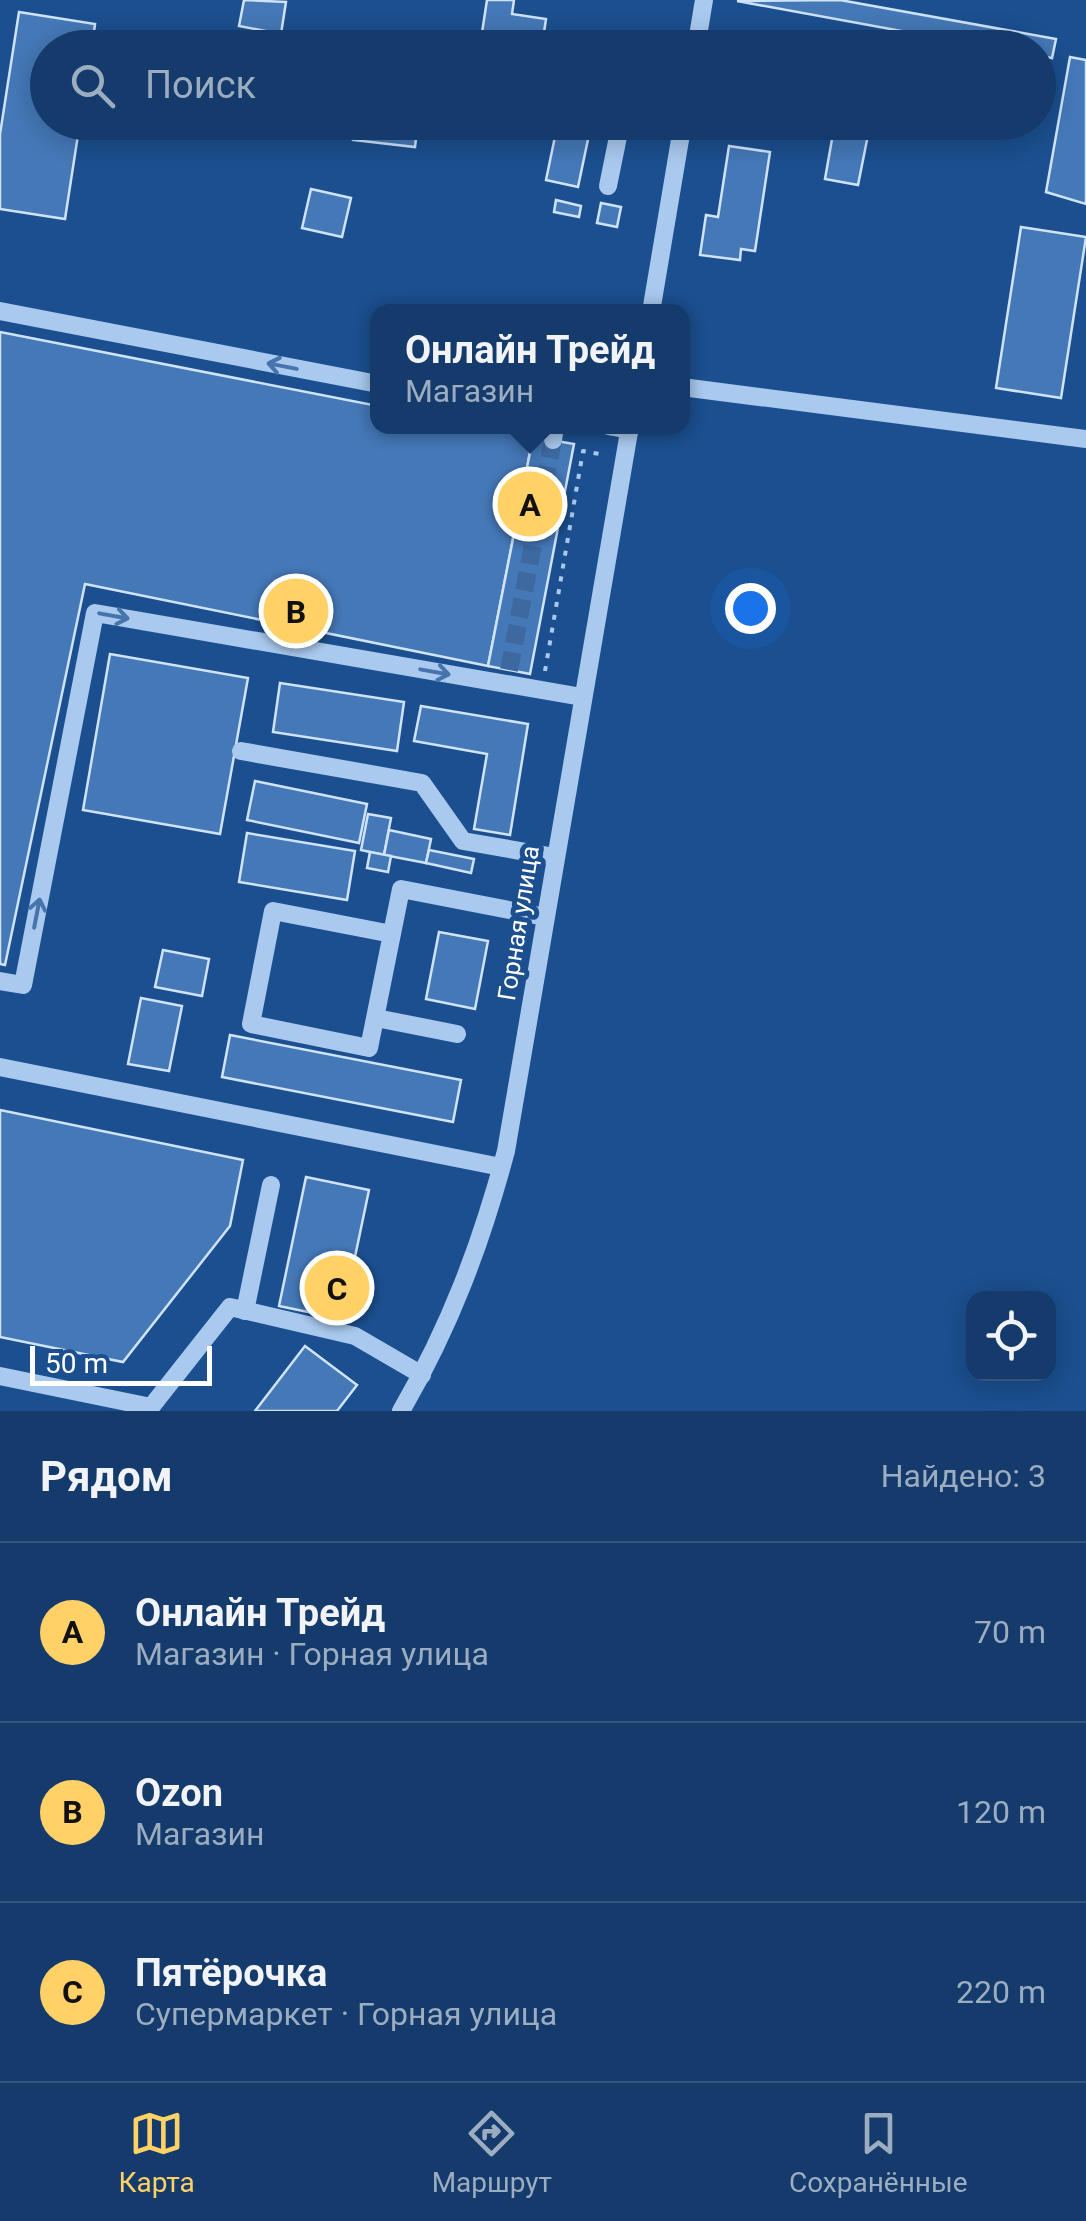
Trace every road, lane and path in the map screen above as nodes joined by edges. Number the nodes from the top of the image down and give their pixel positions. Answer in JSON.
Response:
{"nodes":[{"id":1,"x":704,"y":0,"type":"edge"},
{"id":2,"x":699,"y":30,"type":"edge"},
{"id":3,"x":617,"y":140,"type":"edge"},
{"id":4,"x":680,"y":140,"type":"edge"},
{"id":5,"x":608,"y":186,"type":"dead end"},
{"id":6,"x":652,"y":304,"type":"edge"},
{"id":7,"x":0,"y":311,"type":"edge"},
{"id":8,"x":370,"y":382,"type":"edge"},
{"id":9,"x":690,"y":388,"type":"edge"},
{"id":10,"x":629,"y":434,"type":"edge"},
{"id":11,"x":1086,"y":439,"type":"edge"},
{"id":12,"x":624,"y":459,"type":"junction"},
{"id":13,"x":541,"y":690,"type":"junction"},
{"id":14,"x":582,"y":697,"type":"junction"},
{"id":15,"x":241,"y":750,"type":"dead end"},
{"id":16,"x":555,"y":857,"type":"junction"},
{"id":17,"x":545,"y":917,"type":"junction"},
{"id":18,"x":392,"y":934,"type":"junction"},
{"id":19,"x":0,"y":981,"type":"edge"},
{"id":20,"x":376,"y":1018,"type":"junction"},
{"id":21,"x":457,"y":1034,"type":"dead end"},
{"id":22,"x":0,"y":1067,"type":"edge"},
{"id":23,"x":501,"y":1168,"type":"junction"},
{"id":24,"x":271,"y":1185,"type":"dead end"},
{"id":25,"x":245,"y":1311,"type":"junction"},
{"id":26,"x":422,"y":1375,"type":"junction"},
{"id":27,"x":0,"y":1376,"type":"edge"},
{"id":28,"x":402,"y":1411,"type":"edge"}],
"edges":[{"from":1,"to":2,"type":"street"},
{"from":3,"to":5,"type":"street"},
{"from":4,"to":6,"type":"street"},
{"from":8,"to":7,"type":"street","one_way":true},
{"from":9,"to":11,"type":"street"},
{"from":10,"to":12,"type":"street","name":"Горная улица"},
{"from":12,"to":13,"type":"path"},
{"from":12,"to":14,"type":"street","name":"Горная улица"},
{"from":13,"to":14,"type":"street"},
{"from":19,"to":13,"type":"street","one_way":true},
{"from":14,"to":16,"type":"street","name":"Горная улица"},
{"from":15,"to":16,"type":"street"},
{"from":16,"to":17,"type":"street","name":"Горная улица"},
{"from":17,"to":18,"type":"street"},
{"from":17,"to":23,"type":"street","name":"Горная улица"},
{"from":18,"to":20,"type":"street"},
{"from":18,"to":20,"type":"street"},
{"from":20,"to":21,"type":"street"},
{"from":22,"to":23,"type":"street"},
{"from":23,"to":26,"type":"street","name":"Горная улица"},
{"from":24,"to":25,"type":"street"},
{"from":25,"to":26,"type":"street"},
{"from":25,"to":27,"type":"street"},
{"from":26,"to":28,"type":"street","name":"Горная улица"}]}
